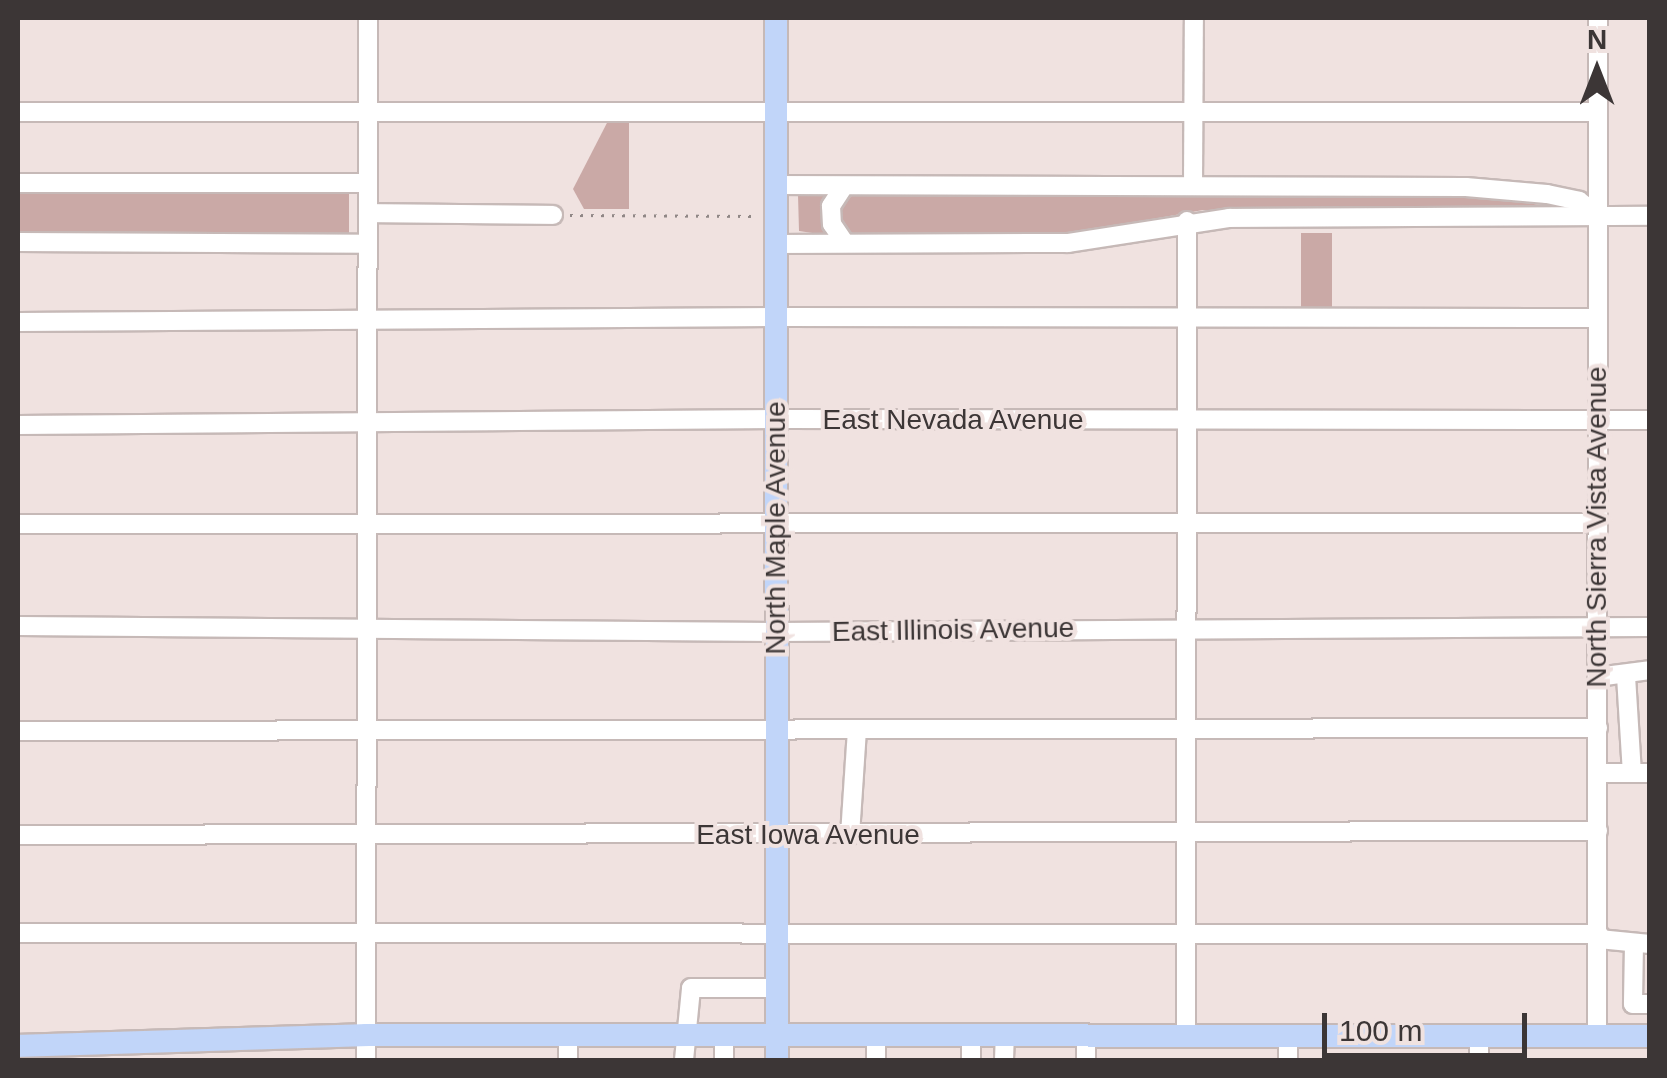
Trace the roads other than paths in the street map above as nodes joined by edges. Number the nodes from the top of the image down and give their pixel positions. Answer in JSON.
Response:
{"nodes":[{"id":1,"x":368,"y":18,"type":"edge"},
{"id":2,"x":776,"y":18,"type":"edge"},
{"id":3,"x":1194,"y":18,"type":"edge"},
{"id":4,"x":1598,"y":18,"type":"edge"},
{"id":5,"x":1193,"y":110,"type":"junction"},
{"id":6,"x":775,"y":111,"type":"junction"},
{"id":7,"x":18,"y":112,"type":"edge"},
{"id":8,"x":368,"y":112,"type":"junction"},
{"id":9,"x":1598,"y":112,"type":"junction"},
{"id":10,"x":18,"y":183,"type":"edge"},
{"id":11,"x":367,"y":183,"type":"junction"},
{"id":12,"x":775,"y":185,"type":"junction"},
{"id":13,"x":844,"y":186,"type":"junction"},
{"id":14,"x":1193,"y":186,"type":"junction"},
{"id":15,"x":368,"y":213,"type":"junction"},
{"id":16,"x":554,"y":214,"type":"road end"},
{"id":17,"x":1598,"y":216,"type":"junction"},
{"id":18,"x":1650,"y":216,"type":"edge"},
{"id":19,"x":1188,"y":221,"type":"junction"},
{"id":20,"x":18,"y":242,"type":"edge"},
{"id":21,"x":845,"y":243,"type":"junction"},
{"id":22,"x":368,"y":244,"type":"junction"},
{"id":23,"x":774,"y":244,"type":"junction"},
{"id":24,"x":774,"y":316,"type":"junction"},
{"id":25,"x":1598,"y":318,"type":"junction"},
{"id":26,"x":1187,"y":319,"type":"junction"},
{"id":27,"x":18,"y":322,"type":"edge"},
{"id":28,"x":370,"y":322,"type":"junction"},
{"id":29,"x":777,"y":419,"type":"junction"},
{"id":30,"x":1597,"y":420,"type":"junction"},
{"id":31,"x":1650,"y":420,"type":"edge"},
{"id":32,"x":1186,"y":421,"type":"junction"},
{"id":33,"x":369,"y":424,"type":"junction"},
{"id":34,"x":18,"y":425,"type":"edge"},
{"id":35,"x":1597,"y":523,"type":"junction"},
{"id":36,"x":18,"y":524,"type":"edge"},
{"id":37,"x":1186,"y":524,"type":"junction"},
{"id":38,"x":776,"y":525,"type":"junction"},
{"id":39,"x":369,"y":526,"type":"junction"},
{"id":40,"x":18,"y":626,"type":"edge"},
{"id":41,"x":369,"y":626,"type":"junction"},
{"id":42,"x":1186,"y":626,"type":"junction"},
{"id":43,"x":1596,"y":627,"type":"junction"},
{"id":44,"x":1650,"y":627,"type":"edge"},
{"id":45,"x":775,"y":632,"type":"junction"},
{"id":46,"x":1650,"y":670,"type":"edge"},
{"id":47,"x":1626,"y":676,"type":"junction"},
{"id":48,"x":1597,"y":677,"type":"junction"},
{"id":49,"x":1598,"y":728,"type":"junction"},
{"id":50,"x":1186,"y":729,"type":"junction"},
{"id":51,"x":368,"y":730,"type":"junction"},
{"id":52,"x":777,"y":730,"type":"junction"},
{"id":53,"x":857,"y":730,"type":"junction"},
{"id":54,"x":18,"y":731,"type":"edge"},
{"id":55,"x":1598,"y":772,"type":"junction"},
{"id":56,"x":1641,"y":773,"type":"edge"},
{"id":57,"x":1598,"y":831,"type":"junction"},
{"id":58,"x":778,"y":834,"type":"junction"},
{"id":59,"x":850,"y":834,"type":"junction"},
{"id":60,"x":1184,"y":834,"type":"junction"},
{"id":61,"x":18,"y":835,"type":"edge"},
{"id":62,"x":366,"y":836,"type":"junction"},
{"id":63,"x":18,"y":933,"type":"edge"},
{"id":64,"x":366,"y":933,"type":"junction"},
{"id":65,"x":778,"y":934,"type":"junction"},
{"id":66,"x":1186,"y":934,"type":"junction"},
{"id":67,"x":1598,"y":937,"type":"junction"},
{"id":68,"x":1642,"y":944,"type":"edge"},
{"id":69,"x":777,"y":988,"type":"junction"},
{"id":70,"x":1650,"y":1004,"type":"edge"},
{"id":71,"x":366,"y":1036,"type":"junction"},
{"id":72,"x":1598,"y":1036,"type":"junction"},
{"id":73,"x":1650,"y":1036,"type":"edge"},
{"id":74,"x":1186,"y":1037,"type":"junction"},
{"id":75,"x":18,"y":1046,"type":"edge"},
{"id":76,"x":876,"y":1049,"type":"edge"},
{"id":77,"x":971,"y":1049,"type":"edge"},
{"id":78,"x":1005,"y":1049,"type":"edge"},
{"id":79,"x":1086,"y":1049,"type":"edge"},
{"id":80,"x":1288,"y":1049,"type":"edge"},
{"id":81,"x":1479,"y":1049,"type":"edge"},
{"id":82,"x":568,"y":1050,"type":"edge"},
{"id":83,"x":685,"y":1050,"type":"edge"},
{"id":84,"x":724,"y":1050,"type":"edge"},
{"id":85,"x":777,"y":1050,"type":"edge"},
{"id":86,"x":158,"y":1051,"type":"edge"},
{"id":87,"x":366,"y":1060,"type":"edge"}],
"edges":[{"from":1,"to":8,"type":"street"},
{"from":2,"to":6,"type":"main road","name":"North Maple Avenue"},
{"from":3,"to":5,"type":"street"},
{"from":4,"to":9,"type":"street","name":"North Sierra Vista Avenue"},
{"from":5,"to":6,"type":"street"},
{"from":5,"to":9,"type":"street"},
{"from":5,"to":14,"type":"street"},
{"from":6,"to":8,"type":"street"},
{"from":6,"to":12,"type":"main road","name":"North Maple Avenue"},
{"from":7,"to":8,"type":"street"},
{"from":8,"to":11,"type":"street"},
{"from":9,"to":17,"type":"street","name":"North Sierra Vista Avenue"},
{"from":10,"to":11,"type":"street"},
{"from":11,"to":15,"type":"street"},
{"from":12,"to":13,"type":"street"},
{"from":12,"to":23,"type":"main road","name":"North Maple Avenue"},
{"from":13,"to":14,"type":"street"},
{"from":13,"to":21,"type":"street"},
{"from":14,"to":17,"type":"street"},
{"from":15,"to":16,"type":"street"},
{"from":15,"to":22,"type":"street"},
{"from":17,"to":18,"type":"street"},
{"from":17,"to":19,"type":"street"},
{"from":17,"to":25,"type":"street","name":"North Sierra Vista Avenue"},
{"from":19,"to":21,"type":"street"},
{"from":19,"to":26,"type":"street"},
{"from":20,"to":22,"type":"street"},
{"from":21,"to":23,"type":"street"},
{"from":22,"to":28,"type":"street"},
{"from":23,"to":24,"type":"main road","name":"North Maple Avenue"},
{"from":24,"to":26,"type":"street"},
{"from":24,"to":28,"type":"street"},
{"from":24,"to":29,"type":"main road","name":"North Maple Avenue"},
{"from":25,"to":26,"type":"street"},
{"from":25,"to":30,"type":"street","name":"North Sierra Vista Avenue"},
{"from":26,"to":32,"type":"street"},
{"from":27,"to":28,"type":"street"},
{"from":28,"to":33,"type":"street"},
{"from":29,"to":32,"type":"street","name":"East Nevada Avenue"},
{"from":29,"to":33,"type":"street","name":"East Nevada Avenue"},
{"from":29,"to":38,"type":"main road","name":"North Maple Avenue"},
{"from":30,"to":31,"type":"street","name":"East Nevada Avenue"},
{"from":30,"to":32,"type":"street","name":"East Nevada Avenue"},
{"from":30,"to":35,"type":"street","name":"North Sierra Vista Avenue"},
{"from":32,"to":37,"type":"street"},
{"from":33,"to":34,"type":"street","name":"East Nevada Avenue"},
{"from":33,"to":39,"type":"street"},
{"from":35,"to":37,"type":"street"},
{"from":35,"to":43,"type":"street","name":"North Sierra Vista Avenue"},
{"from":36,"to":39,"type":"street"},
{"from":37,"to":38,"type":"street"},
{"from":37,"to":42,"type":"street"},
{"from":38,"to":39,"type":"street"},
{"from":38,"to":45,"type":"main road","name":"North Maple Avenue"},
{"from":39,"to":41,"type":"street"},
{"from":40,"to":41,"type":"street","name":"East Illinois Avenue"},
{"from":41,"to":45,"type":"street","name":"East Illinois Avenue"},
{"from":41,"to":51,"type":"street"},
{"from":42,"to":43,"type":"street","name":"East Illinois Avenue"},
{"from":42,"to":45,"type":"street","name":"East Illinois Avenue"},
{"from":42,"to":50,"type":"street"},
{"from":43,"to":44,"type":"street","name":"East Illinois Avenue"},
{"from":43,"to":48,"type":"street","name":"North Sierra Vista Avenue"},
{"from":45,"to":52,"type":"main road","name":"North Maple Avenue"},
{"from":46,"to":47,"type":"street"},
{"from":47,"to":48,"type":"street"},
{"from":47,"to":56,"type":"street"},
{"from":48,"to":49,"type":"street","name":"North Sierra Vista Avenue"},
{"from":49,"to":50,"type":"street"},
{"from":49,"to":55,"type":"street","name":"North Sierra Vista Avenue"},
{"from":50,"to":53,"type":"street"},
{"from":50,"to":60,"type":"street"},
{"from":51,"to":52,"type":"street"},
{"from":51,"to":54,"type":"street"},
{"from":51,"to":62,"type":"street"},
{"from":52,"to":53,"type":"street"},
{"from":52,"to":58,"type":"main road","name":"North Maple Avenue"},
{"from":53,"to":59,"type":"street"},
{"from":55,"to":56,"type":"street"},
{"from":55,"to":57,"type":"street","name":"North Sierra Vista Avenue"},
{"from":57,"to":60,"type":"street","name":"East Iowa Avenue"},
{"from":57,"to":67,"type":"street","name":"North Sierra Vista Avenue"},
{"from":58,"to":59,"type":"street","name":"East Iowa Avenue"},
{"from":58,"to":62,"type":"street","name":"East Iowa Avenue"},
{"from":58,"to":65,"type":"main road","name":"North Maple Avenue"},
{"from":59,"to":60,"type":"street","name":"East Iowa Avenue"},
{"from":60,"to":66,"type":"street"},
{"from":61,"to":62,"type":"street","name":"East Iowa Avenue"},
{"from":62,"to":64,"type":"street"},
{"from":63,"to":64,"type":"street"},
{"from":64,"to":65,"type":"street"},
{"from":64,"to":71,"type":"street"},
{"from":65,"to":66,"type":"street"},
{"from":65,"to":69,"type":"main road","name":"North Maple Avenue"},
{"from":66,"to":67,"type":"street"},
{"from":66,"to":74,"type":"street"},
{"from":67,"to":68,"type":"street"},
{"from":67,"to":72,"type":"street","name":"North Sierra Vista Avenue"},
{"from":68,"to":70,"type":"street"},
{"from":69,"to":83,"type":"street"},
{"from":69,"to":85,"type":"main road","name":"North Maple Avenue"},
{"from":71,"to":82,"type":"main road"},
{"from":71,"to":86,"type":"main road"},
{"from":71,"to":87,"type":"street"},
{"from":72,"to":73,"type":"main road"},
{"from":72,"to":81,"type":"main road"},
{"from":74,"to":79,"type":"main road"},
{"from":74,"to":80,"type":"main road"},
{"from":75,"to":86,"type":"main road"},
{"from":76,"to":77,"type":"main road"},
{"from":76,"to":85,"type":"main road"},
{"from":77,"to":78,"type":"main road"},
{"from":78,"to":79,"type":"main road"},
{"from":80,"to":81,"type":"main road"},
{"from":82,"to":83,"type":"main road"},
{"from":83,"to":84,"type":"main road"},
{"from":84,"to":85,"type":"main road"}]}
